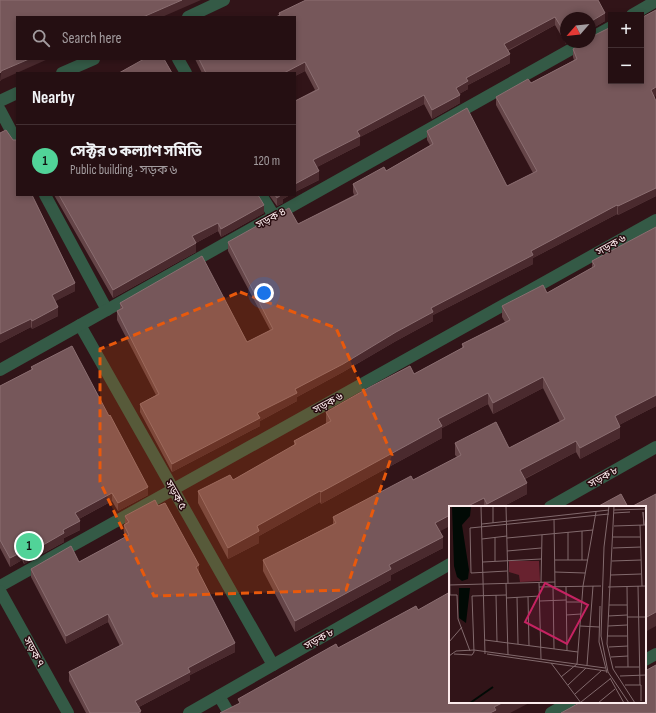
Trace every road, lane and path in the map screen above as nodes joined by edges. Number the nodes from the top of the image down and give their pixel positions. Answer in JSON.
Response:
{"nodes":[{"id":1,"x":224,"y":0,"type":"edge"},
{"id":2,"x":656,"y":1,"type":"edge"},
{"id":3,"x":637,"y":12,"type":"edge"},
{"id":4,"x":190,"y":16,"type":"edge"},
{"id":5,"x":608,"y":29,"type":"edge"},
{"id":6,"x":596,"y":35,"type":"edge"},
{"id":7,"x":573,"y":48,"type":"edge"},
{"id":8,"x":92,"y":60,"type":"edge"},
{"id":9,"x":179,"y":60,"type":"edge"},
{"id":10,"x":64,"y":72,"type":"edge"},
{"id":11,"x":185,"y":72,"type":"edge"},
{"id":12,"x":16,"y":93,"type":"edge"},
{"id":13,"x":0,"y":100,"type":"edge"},
{"id":14,"x":0,"y":110,"type":"edge"},
{"id":15,"x":16,"y":140,"type":"edge"},
{"id":16,"x":46,"y":196,"type":"edge"},
{"id":17,"x":262,"y":196,"type":"edge"},
{"id":18,"x":274,"y":216,"type":"junction"},
{"id":19,"x":656,"y":220,"type":"edge"},
{"id":20,"x":107,"y":310,"type":"junction"},
{"id":21,"x":80,"y":325,"type":"junction"},
{"id":22,"x":0,"y":370,"type":"edge"},
{"id":23,"x":656,"y":447,"type":"edge"},
{"id":24,"x":173,"y":490,"type":"junction"},
{"id":25,"x":552,"y":506,"type":"edge"},
{"id":26,"x":449,"y":565,"type":"edge"},
{"id":27,"x":0,"y":586,"type":"edge"},
{"id":28,"x":0,"y":591,"type":"edge"},
{"id":29,"x":656,"y":654,"type":"edge"},
{"id":30,"x":646,"y":659,"type":"edge"},
{"id":31,"x":273,"y":665,"type":"junction"},
{"id":32,"x":219,"y":696,"type":"junction"},
{"id":33,"x":568,"y":703,"type":"edge"},
{"id":34,"x":68,"y":713,"type":"edge"},
{"id":35,"x":188,"y":713,"type":"edge"},
{"id":36,"x":229,"y":713,"type":"edge"},
{"id":37,"x":551,"y":713,"type":"edge"}],
"edges":[{"from":1,"to":4,"type":"street"},
{"from":2,"to":3,"type":"street"},
{"from":5,"to":6,"type":"street"},
{"from":7,"to":18,"type":"street","name":"সড়ক ৪"},
{"from":8,"to":10,"type":"street"},
{"from":9,"to":11,"type":"street"},
{"from":12,"to":13,"type":"street"},
{"from":14,"to":15,"type":"street"},
{"from":16,"to":20,"type":"street"},
{"from":17,"to":18,"type":"street"},
{"from":18,"to":20,"type":"street","name":"সড়ক ৪"},
{"from":19,"to":24,"type":"street","name":"সড়ক ৬"},
{"from":20,"to":21,"type":"street","name":"সড়ক ৪"},
{"from":21,"to":22,"type":"street","name":"সড়ক ৪"},
{"from":21,"to":24,"type":"street","name":"সড়ক ৫"},
{"from":23,"to":25,"type":"street","name":"সড়ক ৮"},
{"from":24,"to":27,"type":"street","name":"সড়ক ৬"},
{"from":24,"to":31,"type":"street","name":"সড়ক ৫"},
{"from":26,"to":31,"type":"street","name":"সড়ক ৮"},
{"from":28,"to":34,"type":"street","name":"সড়ক ৭"},
{"from":29,"to":30,"type":"street"},
{"from":31,"to":32,"type":"street","name":"সড়ক ৮"},
{"from":32,"to":35,"type":"street","name":"সড়ক ৮"},
{"from":32,"to":36,"type":"street"},
{"from":33,"to":37,"type":"street"}]}
